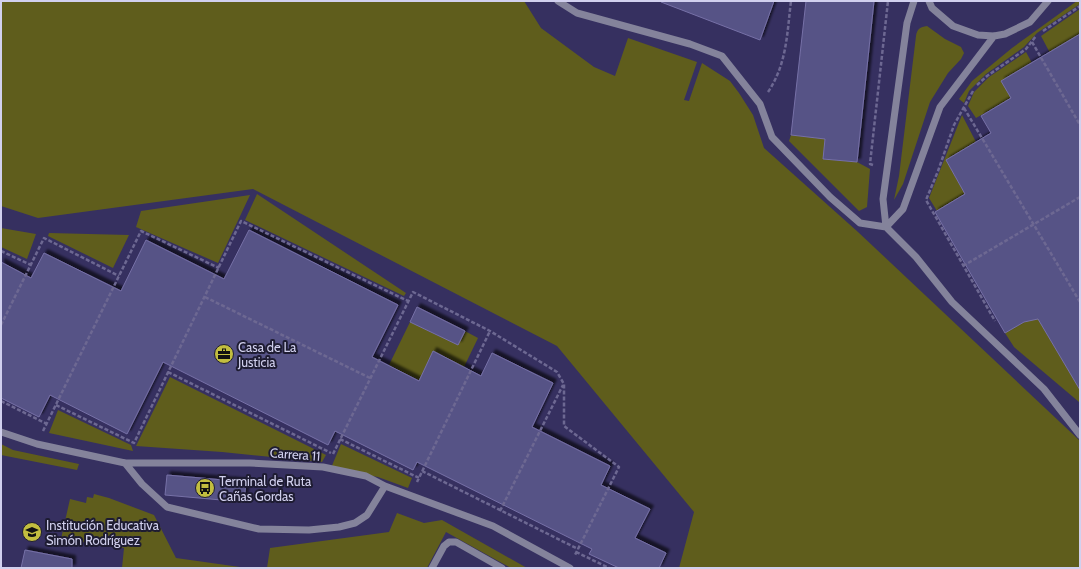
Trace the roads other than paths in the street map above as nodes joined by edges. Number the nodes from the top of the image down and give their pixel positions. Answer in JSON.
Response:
{"nodes":[{"id":1,"x":558,"y":1,"type":"edge"},
{"id":2,"x":914,"y":1,"type":"edge"},
{"id":3,"x":929,"y":1,"type":"edge"},
{"id":4,"x":1048,"y":1,"type":"edge"},
{"id":5,"x":994,"y":36,"type":"junction"},
{"id":6,"x":886,"y":227,"type":"junction"},
{"id":7,"x":1,"y":432,"type":"edge"},
{"id":8,"x":1080,"y":436,"type":"edge"},
{"id":9,"x":125,"y":463,"type":"junction"},
{"id":10,"x":385,"y":486,"type":"junction"},
{"id":11,"x":432,"y":568,"type":"edge"},
{"id":12,"x":502,"y":568,"type":"edge"},
{"id":13,"x":570,"y":568,"type":"edge"}],
"edges":[{"from":1,"to":6,"type":"street"},
{"from":2,"to":6,"type":"street"},
{"from":3,"to":5,"type":"street"},
{"from":4,"to":5,"type":"street"},
{"from":5,"to":6,"type":"street"},
{"from":6,"to":8,"type":"street"},
{"from":7,"to":9,"type":"street","name":"Carrera 11"},
{"from":9,"to":10,"type":"street","name":"Carrera 11"},
{"from":9,"to":10,"type":"street"},
{"from":10,"to":13,"type":"street","name":"Carrera 11"},
{"from":11,"to":12,"type":"street"}]}
